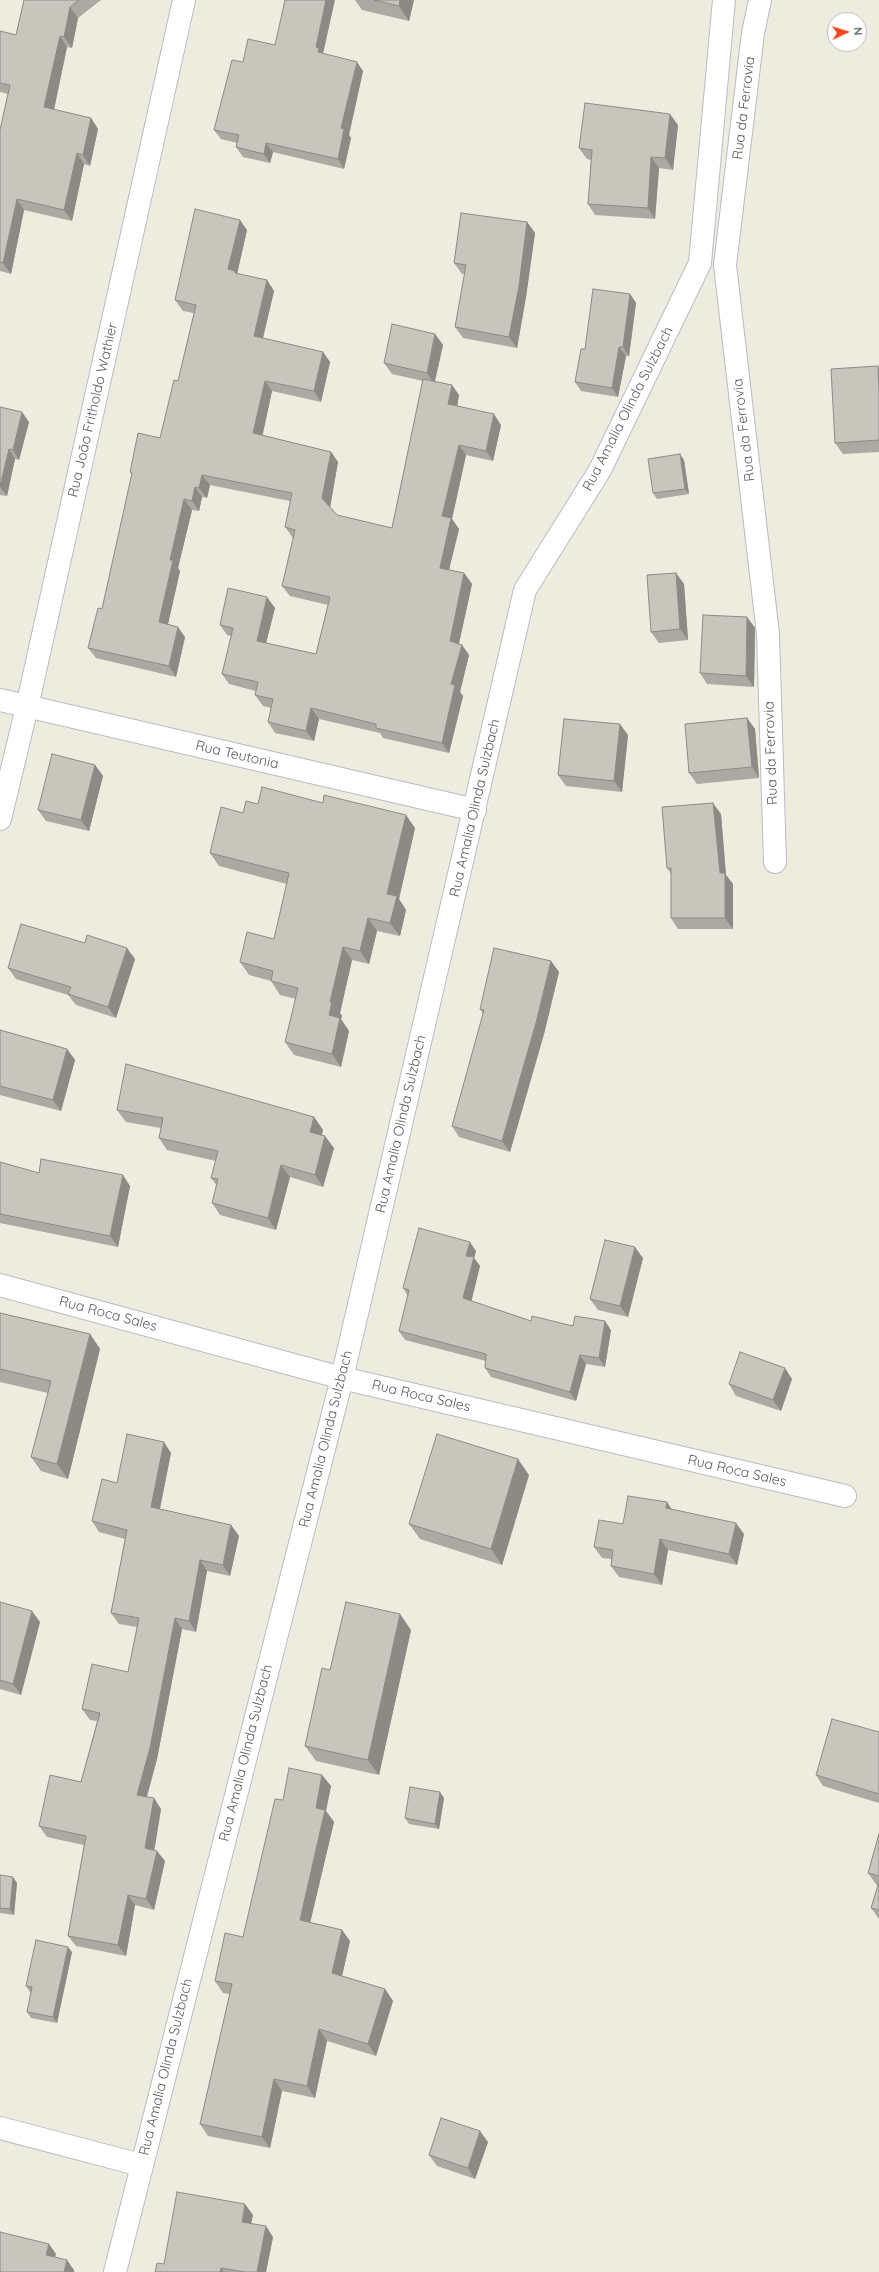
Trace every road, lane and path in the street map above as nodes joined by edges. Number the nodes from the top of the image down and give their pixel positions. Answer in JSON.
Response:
{"nodes":[{"id":1,"x":184,"y":0,"type":"edge"},
{"id":2,"x":724,"y":0,"type":"edge"},
{"id":3,"x":760,"y":0,"type":"edge"},
{"id":4,"x":700,"y":263,"type":"junction"},
{"id":5,"x":725,"y":265,"type":"junction"},
{"id":6,"x":0,"y":700,"type":"edge"},
{"id":7,"x":27,"y":707,"type":"junction"},
{"id":8,"x":475,"y":810,"type":"junction"},
{"id":9,"x":0,"y":819,"type":"edge"},
{"id":10,"x":775,"y":862,"type":"dead end"},
{"id":11,"x":0,"y":1285,"type":"edge"},
{"id":12,"x":342,"y":1378,"type":"junction"},
{"id":13,"x":846,"y":1496,"type":"dead end"},
{"id":14,"x":0,"y":2128,"type":"edge"},
{"id":15,"x":141,"y":2165,"type":"junction"},
{"id":16,"x":115,"y":2272,"type":"edge"}],
"edges":[{"from":1,"to":7,"type":"street","name":"Rua João Fritholdo Wathier"},
{"from":2,"to":4,"type":"street","name":"Rua Amalia Olinda Sulzbach"},
{"from":3,"to":5,"type":"street","name":"Rua da Ferrovia"},
{"from":4,"to":5,"type":"street"},
{"from":4,"to":8,"type":"street","name":"Rua Amalia Olinda Sulzbach"},
{"from":5,"to":10,"type":"street","name":"Rua da Ferrovia"},
{"from":6,"to":7,"type":"street","name":"Rua Teutonia"},
{"from":7,"to":8,"type":"street","name":"Rua Teutonia"},
{"from":7,"to":9,"type":"street","name":"Rua João Fritholdo Wathier"},
{"from":8,"to":12,"type":"street","name":"Rua Amalia Olinda Sulzbach"},
{"from":11,"to":12,"type":"street","name":"Rua Roca Sales"},
{"from":12,"to":13,"type":"street","name":"Rua Roca Sales"},
{"from":12,"to":15,"type":"street","name":"Rua Amalia Olinda Sulzbach"},
{"from":14,"to":15,"type":"street"},
{"from":15,"to":16,"type":"street","name":"Rua Amalia Olinda Sulzbach"}]}
